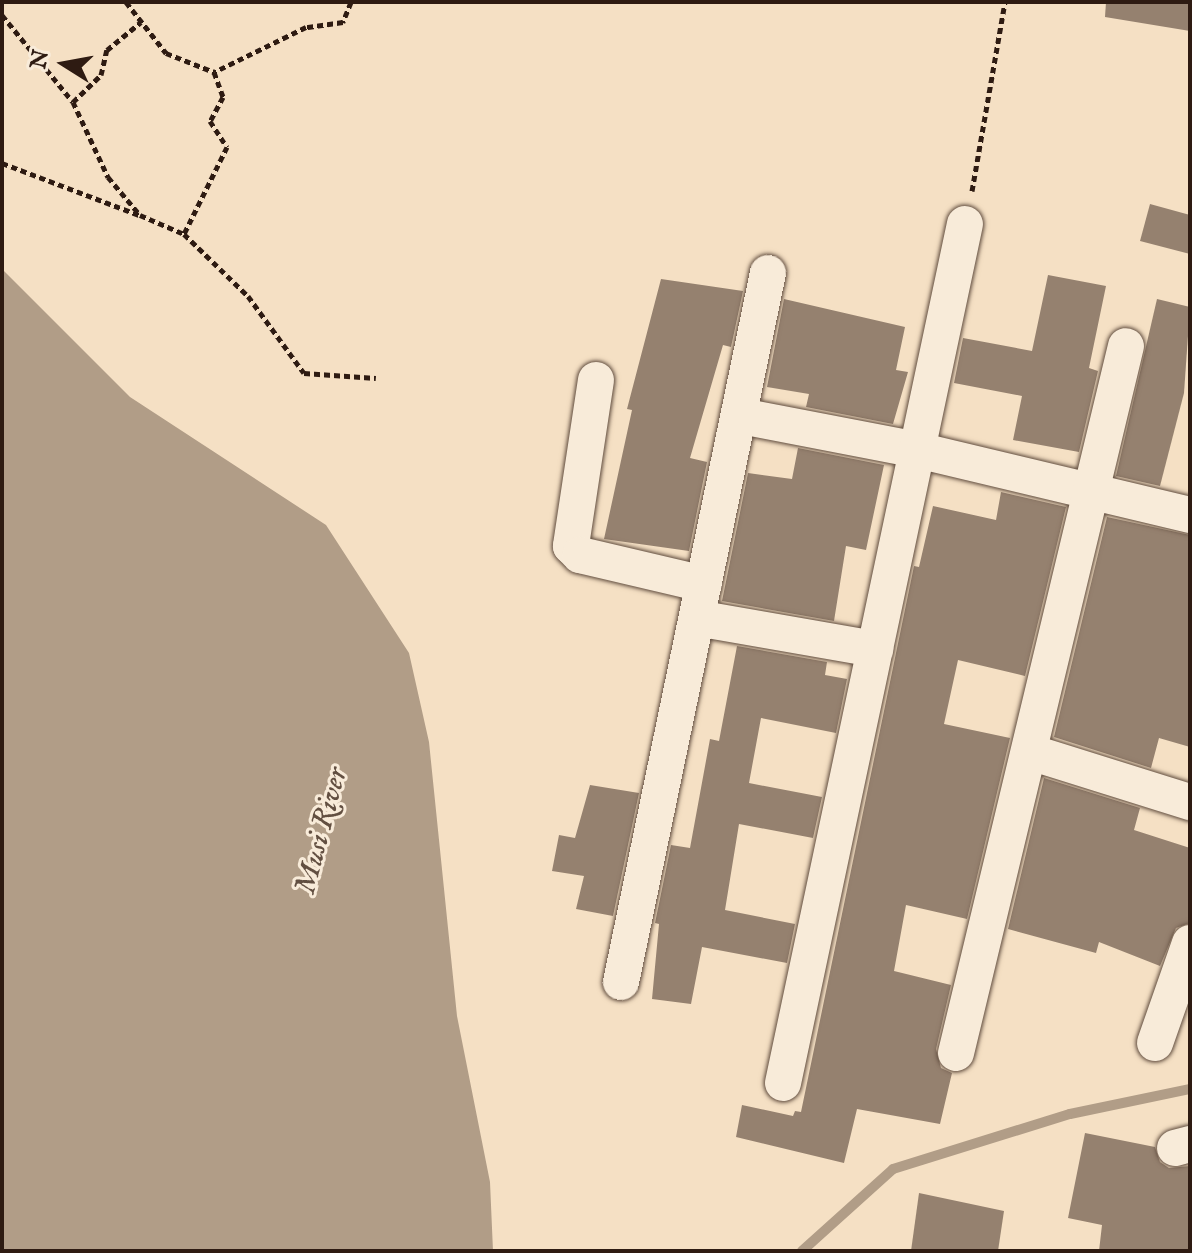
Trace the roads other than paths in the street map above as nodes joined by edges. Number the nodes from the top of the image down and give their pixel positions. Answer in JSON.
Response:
{"nodes":[{"id":1,"x":965,"y":224,"type":"road end"},
{"id":2,"x":768,"y":273,"type":"dead end"},
{"id":3,"x":1126,"y":346,"type":"dead end"},
{"id":4,"x":596,"y":380,"type":"dead end"},
{"id":5,"x":741,"y":416,"type":"junction"},
{"id":6,"x":917,"y":450,"type":"junction"},
{"id":7,"x":1093,"y":492,"type":"junction"},
{"id":8,"x":1190,"y":515,"type":"edge"},
{"id":9,"x":701,"y":601,"type":"junction"},
{"id":10,"x":875,"y":649,"type":"junction"},
{"id":11,"x":1030,"y":752,"type":"junction"},
{"id":12,"x":1190,"y":802,"type":"edge"},
{"id":13,"x":1190,"y":943,"type":"edge"},
{"id":14,"x":621,"y":982,"type":"dead end"},
{"id":15,"x":1155,"y":1043,"type":"dead end"},
{"id":16,"x":956,"y":1053,"type":"dead end"},
{"id":17,"x":783,"y":1083,"type":"dead end"}],
"edges":[{"from":1,"to":6,"type":"street"},
{"from":2,"to":5,"type":"street"},
{"from":3,"to":7,"type":"street"},
{"from":4,"to":9,"type":"street"},
{"from":5,"to":6,"type":"street"},
{"from":5,"to":9,"type":"street"},
{"from":6,"to":7,"type":"street"},
{"from":6,"to":10,"type":"street"},
{"from":7,"to":8,"type":"street"},
{"from":7,"to":11,"type":"street"},
{"from":9,"to":10,"type":"street"},
{"from":9,"to":14,"type":"street"},
{"from":10,"to":17,"type":"street"},
{"from":11,"to":12,"type":"street"},
{"from":11,"to":16,"type":"street"},
{"from":13,"to":15,"type":"street"}]}
